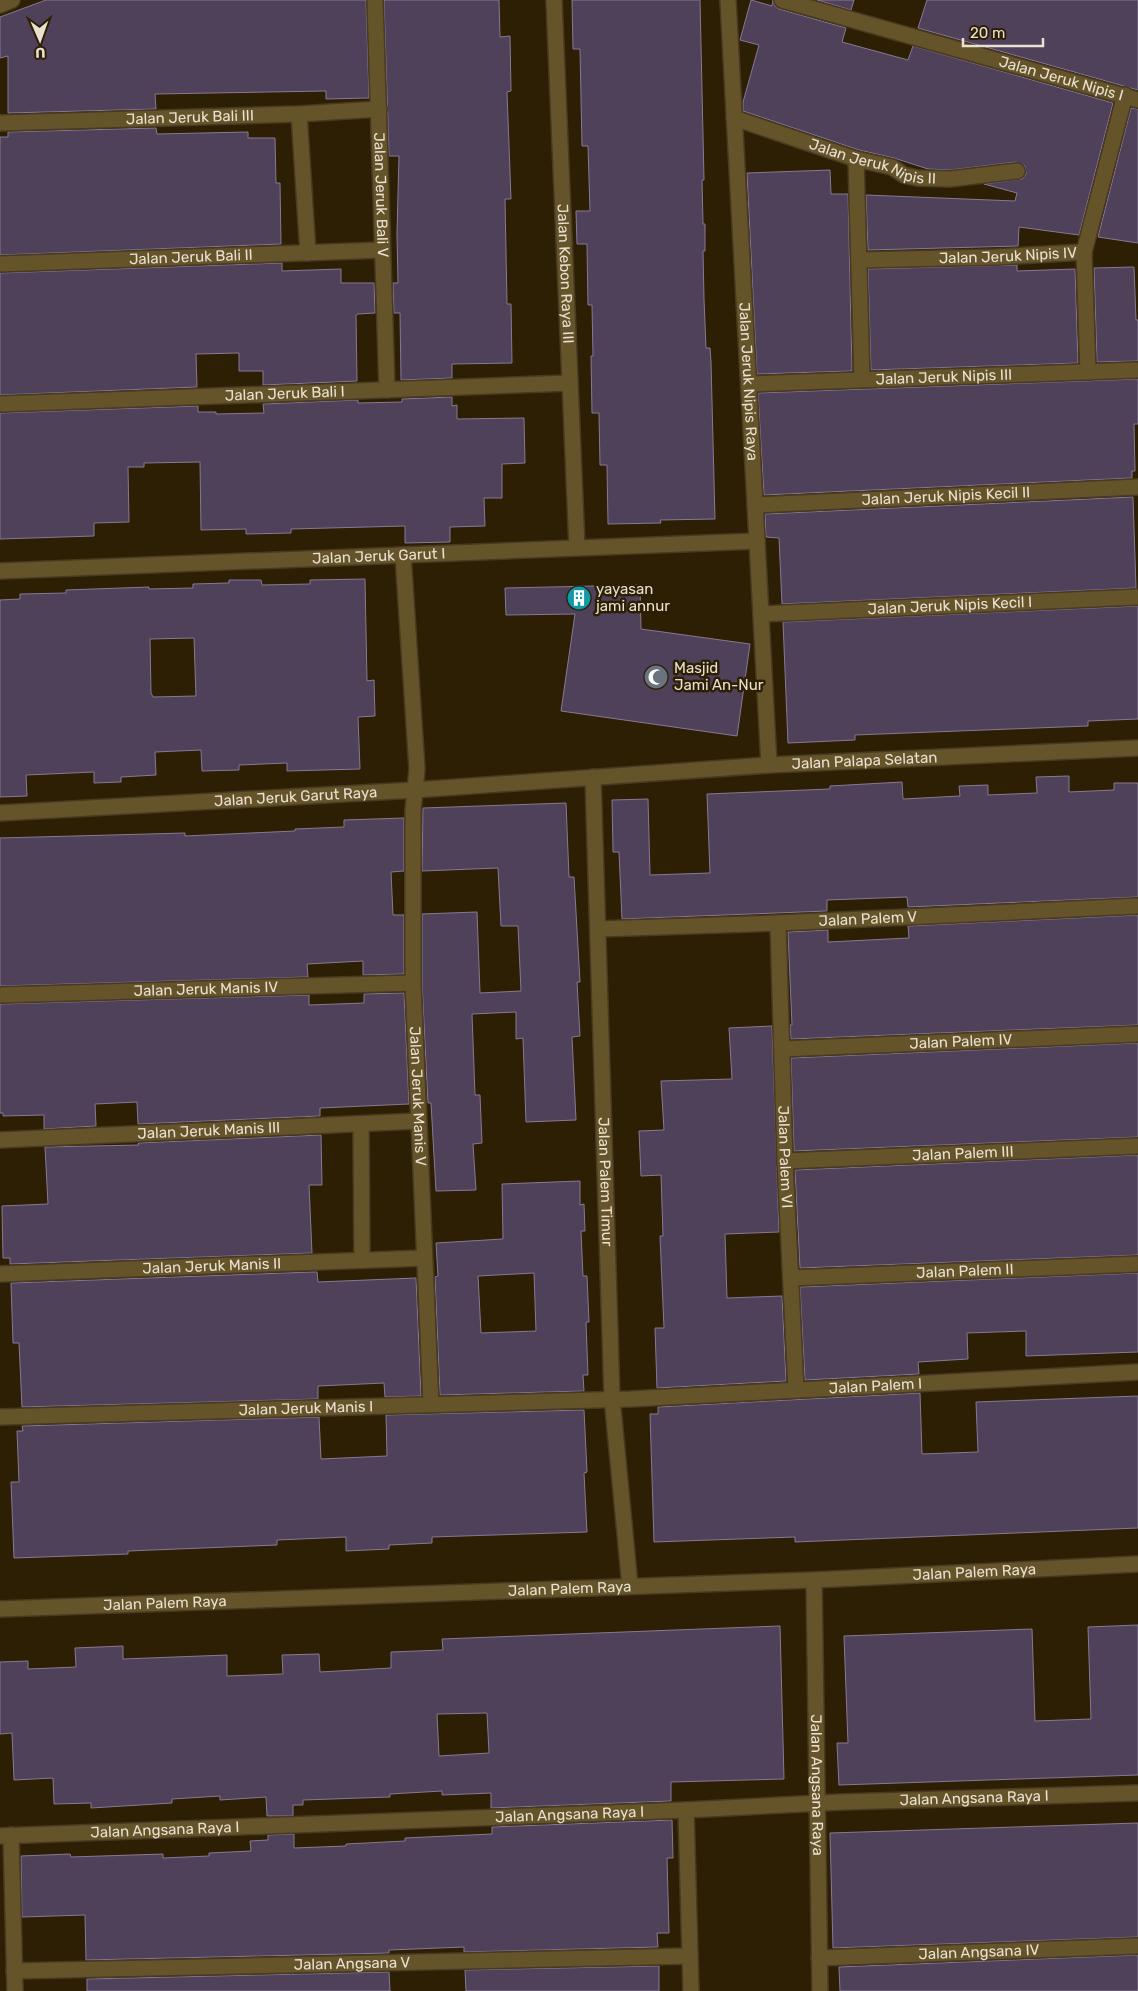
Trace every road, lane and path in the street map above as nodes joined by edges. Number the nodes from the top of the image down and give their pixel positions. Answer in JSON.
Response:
{"nodes":[{"id":1,"x":12,"y":0,"type":"edge"},
{"id":2,"x":375,"y":0,"type":"edge"},
{"id":3,"x":554,"y":0,"type":"edge"},
{"id":4,"x":728,"y":0,"type":"edge"},
{"id":5,"x":782,"y":0,"type":"edge"},
{"id":6,"x":0,"y":5,"type":"edge"},
{"id":7,"x":1131,"y":98,"type":"edge"},
{"id":8,"x":379,"y":108,"type":"junction"},
{"id":9,"x":299,"y":114,"type":"junction"},
{"id":10,"x":734,"y":118,"type":"junction"},
{"id":11,"x":0,"y":124,"type":"edge"},
{"id":12,"x":856,"y":159,"type":"junction"},
{"id":13,"x":1017,"y":172,"type":"dead end"},
{"id":14,"x":382,"y":250,"type":"junction"},
{"id":15,"x":1084,"y":252,"type":"junction"},
{"id":16,"x":308,"y":254,"type":"junction"},
{"id":17,"x":860,"y":260,"type":"junction"},
{"id":18,"x":0,"y":264,"type":"edge"},
{"id":19,"x":1138,"y":370,"type":"edge"},
{"id":20,"x":1088,"y":372,"type":"junction"},
{"id":21,"x":862,"y":378,"type":"junction"},
{"id":22,"x":570,"y":383,"type":"junction"},
{"id":23,"x":748,"y":384,"type":"junction"},
{"id":24,"x":387,"y":390,"type":"junction"},
{"id":25,"x":0,"y":404,"type":"edge"},
{"id":26,"x":1138,"y":487,"type":"edge"},
{"id":27,"x":755,"y":505,"type":"junction"},
{"id":28,"x":757,"y":541,"type":"junction"},
{"id":29,"x":578,"y":548,"type":"junction"},
{"id":30,"x":403,"y":555,"type":"junction"},
{"id":31,"x":0,"y":571,"type":"edge"},
{"id":32,"x":1138,"y":597,"type":"edge"},
{"id":33,"x":761,"y":614,"type":"junction"},
{"id":34,"x":1138,"y":748,"type":"edge"},
{"id":35,"x":768,"y":765,"type":"junction"},
{"id":36,"x":593,"y":777,"type":"junction"},
{"id":37,"x":415,"y":790,"type":"junction"},
{"id":38,"x":0,"y":813,"type":"edge"},
{"id":39,"x":1138,"y":906,"type":"edge"},
{"id":40,"x":778,"y":923,"type":"junction"},
{"id":41,"x":598,"y":929,"type":"junction"},
{"id":42,"x":413,"y":983,"type":"junction"},
{"id":43,"x":0,"y":995,"type":"edge"},
{"id":44,"x":1138,"y":1034,"type":"edge"},
{"id":45,"x":782,"y":1049,"type":"junction"},
{"id":46,"x":418,"y":1122,"type":"junction"},
{"id":47,"x":361,"y":1125,"type":"junction"},
{"id":48,"x":0,"y":1140,"type":"edge"},
{"id":49,"x":1138,"y":1146,"type":"edge"},
{"id":50,"x":786,"y":1161,"type":"junction"},
{"id":51,"x":424,"y":1258,"type":"junction"},
{"id":52,"x":362,"y":1260,"type":"junction"},
{"id":53,"x":1138,"y":1264,"type":"edge"},
{"id":54,"x":0,"y":1274,"type":"edge"},
{"id":55,"x":791,"y":1278,"type":"junction"},
{"id":56,"x":1138,"y":1372,"type":"edge"},
{"id":57,"x":796,"y":1390,"type":"junction"},
{"id":58,"x":612,"y":1398,"type":"junction"},
{"id":59,"x":431,"y":1404,"type":"junction"},
{"id":60,"x":0,"y":1417,"type":"edge"},
{"id":61,"x":1138,"y":1564,"type":"edge"},
{"id":62,"x":814,"y":1580,"type":"junction"},
{"id":63,"x":630,"y":1586,"type":"junction"},
{"id":64,"x":0,"y":1605,"type":"edge"},
{"id":65,"x":1138,"y":1793,"type":"edge"},
{"id":66,"x":817,"y":1804,"type":"junction"},
{"id":67,"x":686,"y":1810,"type":"junction"},
{"id":68,"x":5,"y":1835,"type":"edge"},
{"id":69,"x":1138,"y":1946,"type":"edge"},
{"id":70,"x":690,"y":1956,"type":"junction"},
{"id":71,"x":819,"y":1958,"type":"junction"},
{"id":72,"x":14,"y":1971,"type":"junction"},
{"id":73,"x":15,"y":1991,"type":"edge"},
{"id":74,"x":691,"y":1991,"type":"edge"},
{"id":75,"x":820,"y":1991,"type":"edge"}],
"edges":[{"from":1,"to":6,"type":"street"},
{"from":2,"to":8,"type":"street","name":"Jalan Jeruk Bali V"},
{"from":3,"to":22,"type":"street","name":"Jalan Kebon Raya III"},
{"from":4,"to":10,"type":"street","name":"Jalan Jeruk Nipis Raya"},
{"from":5,"to":7,"type":"street","name":"Jalan Jeruk Nipis I"},
{"from":7,"to":15,"type":"street","name":"Jalan Jeruk Nipis IV"},
{"from":8,"to":9,"type":"street","name":"Jalan Jeruk Bali III"},
{"from":8,"to":14,"type":"street","name":"Jalan Jeruk Bali V"},
{"from":9,"to":11,"type":"street","name":"Jalan Jeruk Bali III"},
{"from":9,"to":16,"type":"street"},
{"from":10,"to":12,"type":"street","name":"Jalan Jeruk Nipis II"},
{"from":10,"to":23,"type":"street","name":"Jalan Jeruk Nipis Raya"},
{"from":12,"to":13,"type":"street","name":"Jalan Jeruk Nipis II"},
{"from":12,"to":17,"type":"street"},
{"from":14,"to":16,"type":"street","name":"Jalan Jeruk Bali II"},
{"from":14,"to":24,"type":"street","name":"Jalan Jeruk Bali V"},
{"from":15,"to":17,"type":"street","name":"Jalan Jeruk Nipis IV"},
{"from":15,"to":20,"type":"street"},
{"from":16,"to":18,"type":"street","name":"Jalan Jeruk Bali II"},
{"from":17,"to":21,"type":"street"},
{"from":19,"to":20,"type":"street","name":"Jalan Jeruk Nipis III"},
{"from":20,"to":21,"type":"street","name":"Jalan Jeruk Nipis III"},
{"from":21,"to":23,"type":"street","name":"Jalan Jeruk Nipis III"},
{"from":22,"to":24,"type":"street","name":"Jalan Jeruk Bali I"},
{"from":22,"to":29,"type":"street","name":"Jalan Kebon Raya III"},
{"from":23,"to":27,"type":"street","name":"Jalan Jeruk Nipis Raya"},
{"from":24,"to":25,"type":"street","name":"Jalan Jeruk Bali I"},
{"from":26,"to":27,"type":"street","name":"Jalan Jeruk Nipis Kecil II"},
{"from":27,"to":28,"type":"street","name":"Jalan Jeruk Nipis Raya"},
{"from":28,"to":29,"type":"street","name":"Jalan Jeruk Garut I"},
{"from":28,"to":33,"type":"street","name":"Jalan Jeruk Nipis Raya"},
{"from":29,"to":30,"type":"street","name":"Jalan Jeruk Garut I"},
{"from":30,"to":31,"type":"street","name":"Jalan Jeruk Garut I"},
{"from":30,"to":37,"type":"street","name":"Jalan Jeruk Manis V"},
{"from":32,"to":33,"type":"street","name":"Jalan Jeruk Nipis Kecil I"},
{"from":33,"to":35,"type":"street","name":"Jalan Jeruk Nipis Raya"},
{"from":34,"to":35,"type":"street","name":"Jalan Palapa Selatan"},
{"from":35,"to":36,"type":"street","name":"Jalan Palapa Selatan"},
{"from":36,"to":37,"type":"street","name":"Jalan Jeruk Garut Raya"},
{"from":36,"to":41,"type":"street","name":"Jalan Palem Timur"},
{"from":37,"to":38,"type":"street","name":"Jalan Jeruk Garut Raya"},
{"from":37,"to":42,"type":"street","name":"Jalan Jeruk Manis V"},
{"from":39,"to":40,"type":"street","name":"Jalan Palem V"},
{"from":40,"to":41,"type":"street","name":"Jalan Palem V"},
{"from":40,"to":45,"type":"street","name":"Jalan Palem VI"},
{"from":41,"to":58,"type":"street","name":"Jalan Palem Timur"},
{"from":42,"to":43,"type":"street","name":"Jalan Jeruk Manis IV"},
{"from":42,"to":46,"type":"street","name":"Jalan Jeruk Manis V"},
{"from":44,"to":45,"type":"street","name":"Jalan Palem IV"},
{"from":45,"to":50,"type":"street","name":"Jalan Palem VI"},
{"from":46,"to":47,"type":"street","name":"Jalan Jeruk Manis III"},
{"from":46,"to":51,"type":"street","name":"Jalan Jeruk Manis V"},
{"from":47,"to":48,"type":"street","name":"Jalan Jeruk Manis III"},
{"from":47,"to":52,"type":"street"},
{"from":49,"to":50,"type":"street","name":"Jalan Palem III"},
{"from":50,"to":55,"type":"street","name":"Jalan Palem VI"},
{"from":51,"to":52,"type":"street","name":"Jalan Jeruk Manis II"},
{"from":51,"to":59,"type":"street","name":"Jalan Jeruk Manis V"},
{"from":52,"to":54,"type":"street","name":"Jalan Jeruk Manis II"},
{"from":53,"to":55,"type":"street","name":"Jalan Palem II"},
{"from":55,"to":57,"type":"street","name":"Jalan Palem VI"},
{"from":56,"to":57,"type":"street","name":"Jalan Palem I"},
{"from":57,"to":58,"type":"street","name":"Jalan Palem I"},
{"from":58,"to":59,"type":"street","name":"Jalan Jeruk Manis I"},
{"from":58,"to":63,"type":"street","name":"Jalan Palem Timur"},
{"from":59,"to":60,"type":"street","name":"Jalan Jeruk Manis I"},
{"from":61,"to":62,"type":"street","name":"Jalan Palem Raya"},
{"from":62,"to":63,"type":"street","name":"Jalan Palem Raya"},
{"from":62,"to":66,"type":"street","name":"Jalan Angsana Raya"},
{"from":63,"to":64,"type":"street","name":"Jalan Palem Raya"},
{"from":65,"to":66,"type":"street","name":"Jalan Angsana Raya I"},
{"from":66,"to":67,"type":"street","name":"Jalan Angsana Raya I"},
{"from":66,"to":71,"type":"street","name":"Jalan Angsana Raya"},
{"from":67,"to":68,"type":"street","name":"Jalan Angsana Raya I"},
{"from":67,"to":70,"type":"street"},
{"from":68,"to":72,"type":"street"},
{"from":69,"to":71,"type":"street","name":"Jalan Angsana IV"},
{"from":70,"to":72,"type":"street","name":"Jalan Angsana V"},
{"from":70,"to":74,"type":"street"},
{"from":71,"to":75,"type":"street","name":"Jalan Angsana Raya"},
{"from":72,"to":73,"type":"street"}]}
